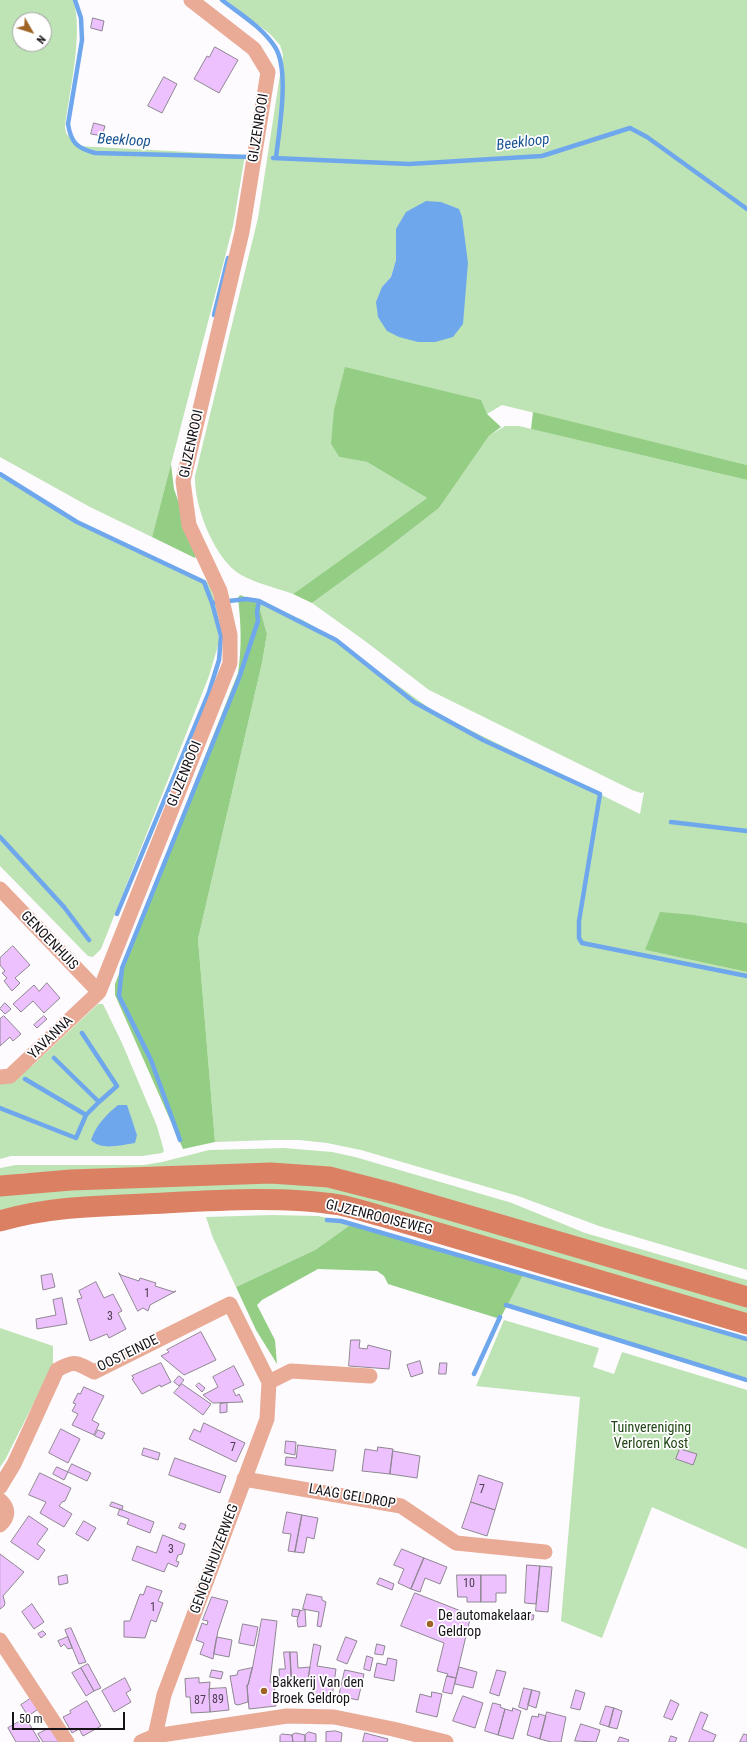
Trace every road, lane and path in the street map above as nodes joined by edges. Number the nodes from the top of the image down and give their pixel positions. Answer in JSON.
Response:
{"nodes":[{"id":1,"x":191,"y":0,"type":"edge"},
{"id":2,"x":0,"y":889,"type":"edge"},
{"id":3,"x":99,"y":992,"type":"junction"},
{"id":4,"x":0,"y":1077,"type":"edge"},
{"id":5,"x":0,"y":1186,"type":"edge"},
{"id":6,"x":0,"y":1221,"type":"edge"},
{"id":7,"x":747,"y":1297,"type":"edge"},
{"id":8,"x":230,"y":1304,"type":"joint"},
{"id":9,"x":747,"y":1324,"type":"edge"},
{"id":10,"x":370,"y":1376,"type":"dead end"},
{"id":11,"x":269,"y":1382,"type":"junction"},
{"id":12,"x":244,"y":1479,"type":"junction"},
{"id":13,"x":0,"y":1487,"type":"edge"},
{"id":14,"x":0,"y":1500,"type":"edge"},
{"id":15,"x":0,"y":1525,"type":"edge"},
{"id":16,"x":545,"y":1552,"type":"dead end"},
{"id":17,"x":0,"y":1640,"type":"edge"},
{"id":18,"x":155,"y":1739,"type":"edge"},
{"id":19,"x":67,"y":1742,"type":"edge"},
{"id":20,"x":141,"y":1742,"type":"edge"},
{"id":21,"x":446,"y":1742,"type":"edge"}],
"edges":[{"from":1,"to":3,"type":"street","name":"GIJZENROOI"},
{"from":2,"to":3,"type":"street","name":"GENOENHUIS"},
{"from":3,"to":4,"type":"street","name":"YAVANNA"},
{"from":5,"to":7,"type":"main road","name":"GIJZENROOISEWEG"},
{"from":6,"to":9,"type":"main road","name":"GIJZENROOISEWEG"},
{"from":8,"to":11,"type":"street","name":"GENOENHUIZERWEG"},
{"from":8,"to":13,"type":"street","name":"OOSTEINDE"},
{"from":10,"to":11,"type":"street"},
{"from":11,"to":12,"type":"street","name":"GENOENHUIZERWEG"},
{"from":12,"to":16,"type":"street","name":"LAAG GELDROP"},
{"from":12,"to":18,"type":"street","name":"GENOENHUIZERWEG"},
{"from":14,"to":15,"type":"street"},
{"from":17,"to":19,"type":"street"},
{"from":18,"to":20,"type":"street"},
{"from":18,"to":21,"type":"street"}]}
